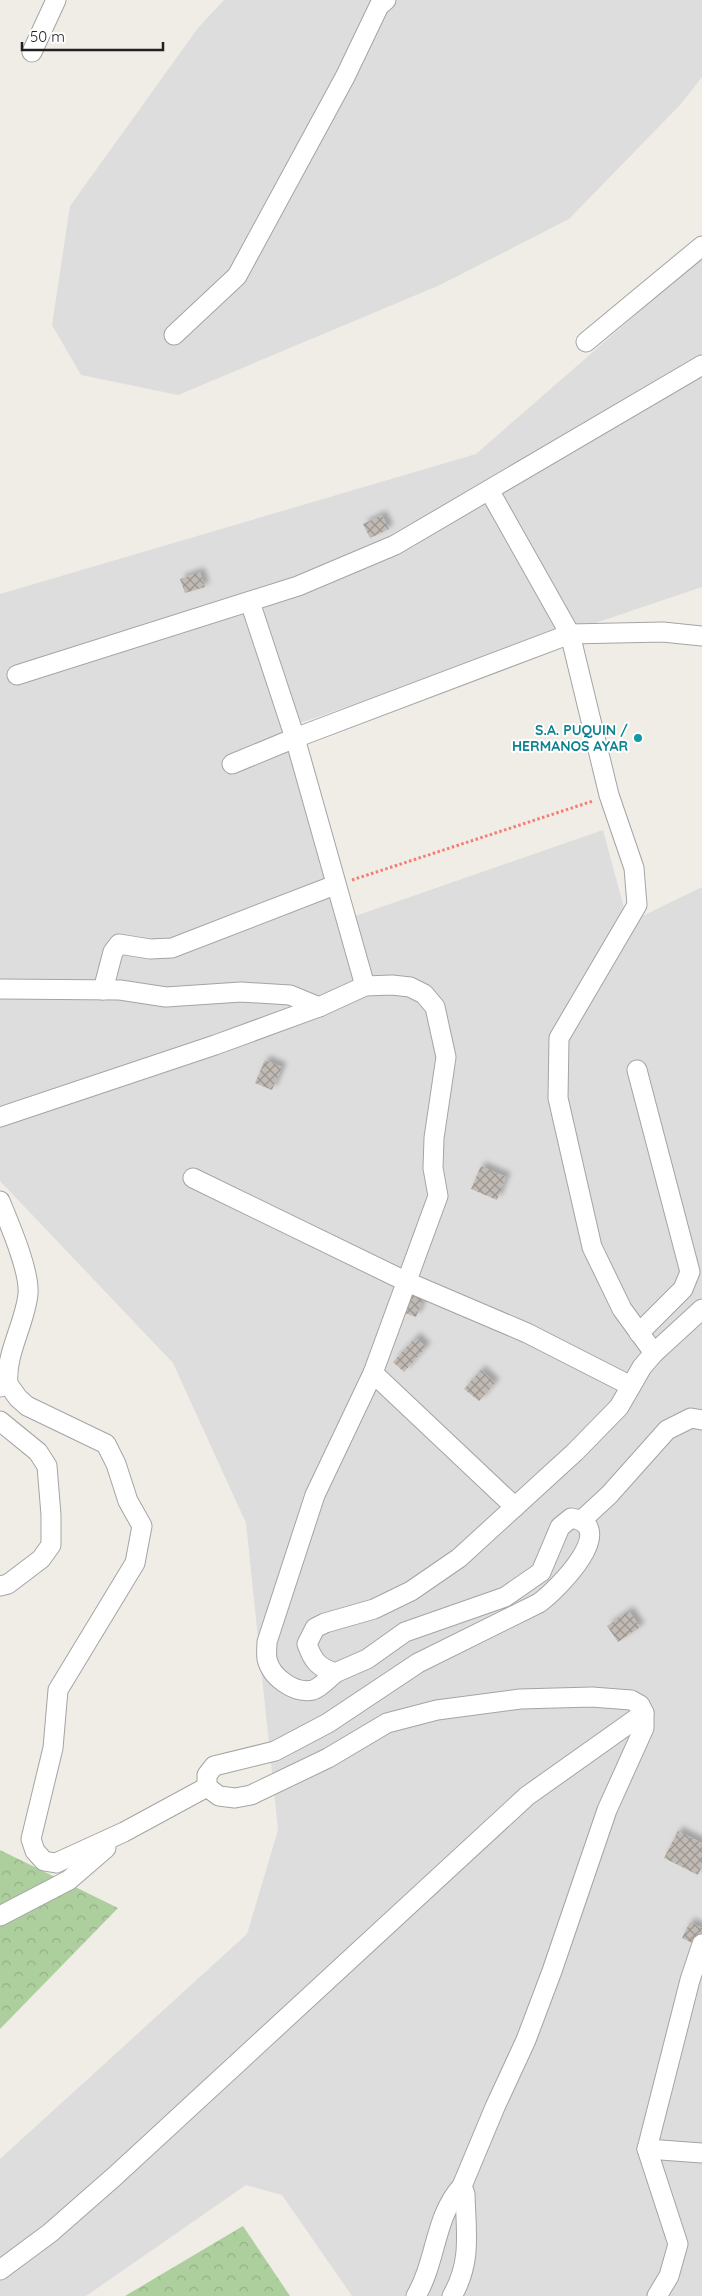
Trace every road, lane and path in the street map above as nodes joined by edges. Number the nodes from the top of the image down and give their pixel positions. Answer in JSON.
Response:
{"nodes":[{"id":1,"x":56,"y":0,"type":"edge"},
{"id":2,"x":386,"y":0,"type":"edge"},
{"id":3,"x":32,"y":52,"type":"dead end"},
{"id":4,"x":702,"y":246,"type":"edge"},
{"id":5,"x":174,"y":335,"type":"dead end"},
{"id":6,"x":586,"y":342,"type":"dead end"},
{"id":7,"x":702,"y":365,"type":"edge"},
{"id":8,"x":489,"y":490,"type":"junction"},
{"id":9,"x":250,"y":602,"type":"junction"},
{"id":10,"x":570,"y":634,"type":"junction"},
{"id":11,"x":702,"y":636,"type":"edge"},
{"id":12,"x":17,"y":675,"type":"dead end"},
{"id":13,"x":295,"y":738,"type":"junction"},
{"id":14,"x":232,"y":764,"type":"dead end"},
{"id":15,"x":609,"y":795,"type":"junction"},
{"id":16,"x":335,"y":885,"type":"junction"},
{"id":17,"x":365,"y":986,"type":"junction"},
{"id":18,"x":0,"y":989,"type":"edge"},
{"id":19,"x":103,"y":990,"type":"junction"},
{"id":20,"x":319,"y":1007,"type":"junction"},
{"id":21,"x":638,"y":1070,"type":"dead end"},
{"id":22,"x":0,"y":1117,"type":"edge"},
{"id":23,"x":193,"y":1178,"type":"dead end"},
{"id":24,"x":0,"y":1201,"type":"edge"},
{"id":25,"x":405,"y":1281,"type":"junction"},
{"id":26,"x":702,"y":1309,"type":"edge"},
{"id":27,"x":639,"y":1333,"type":"junction"},
{"id":28,"x":654,"y":1353,"type":"junction"},
{"id":29,"x":373,"y":1373,"type":"junction"},
{"id":30,"x":4,"y":1386,"type":"edge"},
{"id":31,"x":631,"y":1386,"type":"junction"},
{"id":32,"x":702,"y":1420,"type":"edge"},
{"id":33,"x":0,"y":1421,"type":"edge"},
{"id":34,"x":515,"y":1507,"type":"junction"},
{"id":35,"x":582,"y":1520,"type":"junction"},
{"id":36,"x":0,"y":1586,"type":"edge"},
{"id":37,"x":335,"y":1673,"type":"junction"},
{"id":38,"x":644,"y":1714,"type":"junction"},
{"id":39,"x":207,"y":1787,"type":"junction"},
{"id":40,"x":124,"y":1832,"type":"junction"},
{"id":41,"x":0,"y":1916,"type":"edge"},
{"id":42,"x":702,"y":1944,"type":"edge"},
{"id":43,"x":647,"y":2149,"type":"junction"},
{"id":44,"x":702,"y":2152,"type":"edge"},
{"id":45,"x":462,"y":2186,"type":"junction"},
{"id":46,"x":0,"y":2270,"type":"edge"},
{"id":47,"x":416,"y":2296,"type":"edge"},
{"id":48,"x":452,"y":2296,"type":"edge"},
{"id":49,"x":657,"y":2296,"type":"edge"}],
"edges":[{"from":1,"to":3,"type":"street"},
{"from":2,"to":5,"type":"street"},
{"from":4,"to":6,"type":"street"},
{"from":7,"to":8,"type":"street"},
{"from":8,"to":9,"type":"street"},
{"from":8,"to":10,"type":"street"},
{"from":9,"to":12,"type":"street"},
{"from":9,"to":13,"type":"street"},
{"from":10,"to":11,"type":"street"},
{"from":10,"to":13,"type":"street"},
{"from":10,"to":15,"type":"street"},
{"from":13,"to":14,"type":"street"},
{"from":13,"to":16,"type":"street"},
{"from":15,"to":16,"type":"path"},
{"from":15,"to":27,"type":"street"},
{"from":16,"to":17,"type":"street"},
{"from":16,"to":19,"type":"street"},
{"from":17,"to":20,"type":"street"},
{"from":17,"to":25,"type":"street"},
{"from":18,"to":19,"type":"street"},
{"from":19,"to":20,"type":"street"},
{"from":20,"to":22,"type":"street"},
{"from":21,"to":27,"type":"street"},
{"from":23,"to":25,"type":"street"},
{"from":24,"to":30,"type":"street"},
{"from":25,"to":29,"type":"street"},
{"from":25,"to":31,"type":"street"},
{"from":26,"to":28,"type":"street"},
{"from":27,"to":28,"type":"street"},
{"from":28,"to":31,"type":"street"},
{"from":29,"to":34,"type":"street"},
{"from":29,"to":37,"type":"street"},
{"from":30,"to":40,"type":"street"},
{"from":31,"to":34,"type":"street"},
{"from":32,"to":35,"type":"street"},
{"from":33,"to":36,"type":"street"},
{"from":34,"to":37,"type":"street"},
{"from":35,"to":37,"type":"street"},
{"from":35,"to":39,"type":"street"},
{"from":38,"to":39,"type":"street"},
{"from":38,"to":45,"type":"street"},
{"from":38,"to":46,"type":"street"},
{"from":39,"to":40,"type":"street"},
{"from":40,"to":41,"type":"street"},
{"from":42,"to":43,"type":"street"},
{"from":43,"to":44,"type":"street"},
{"from":43,"to":49,"type":"street"},
{"from":45,"to":47,"type":"street"},
{"from":45,"to":48,"type":"street"}]}
